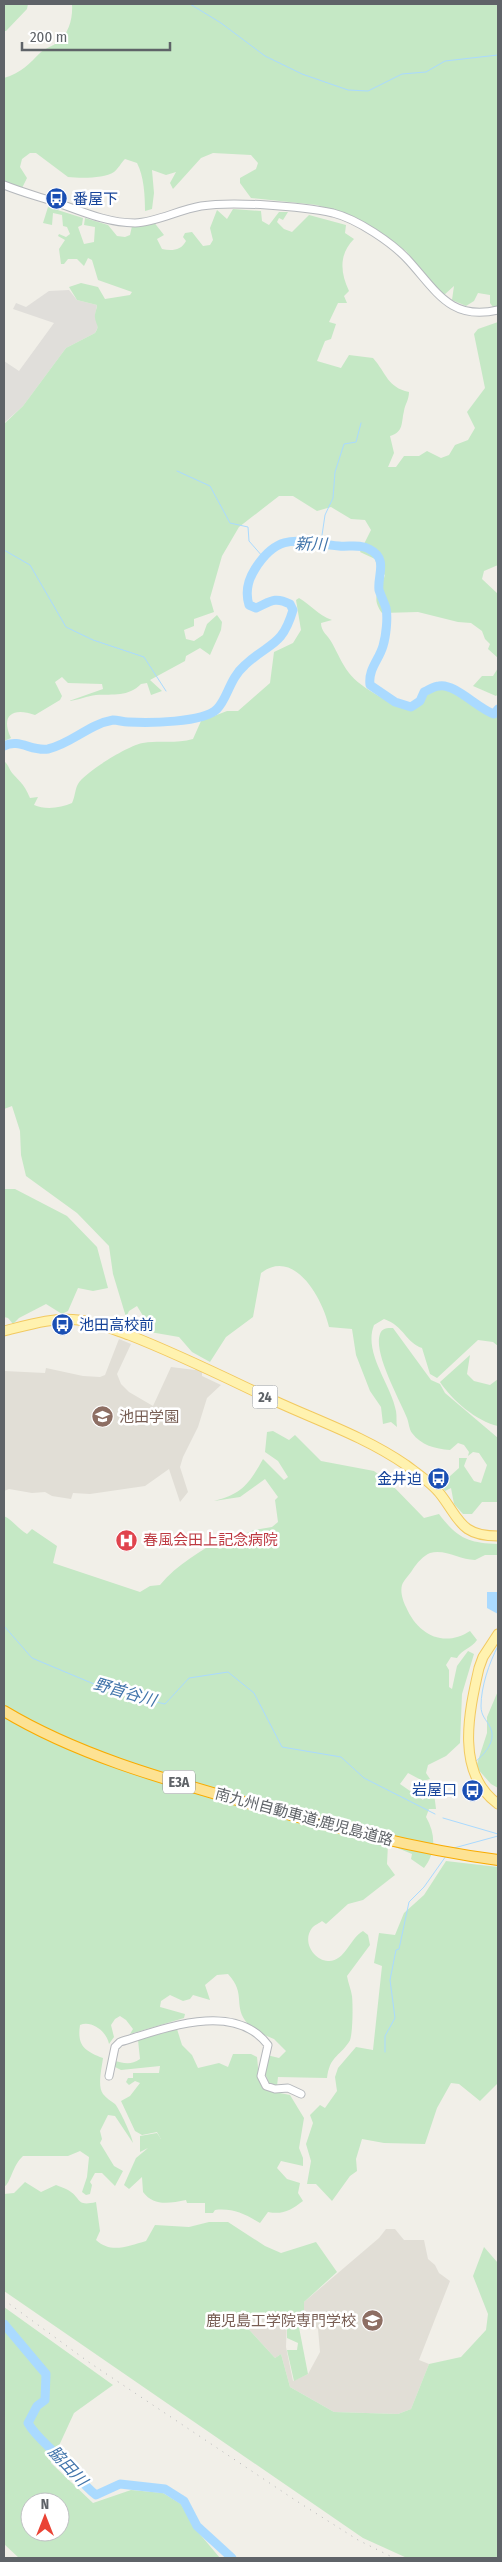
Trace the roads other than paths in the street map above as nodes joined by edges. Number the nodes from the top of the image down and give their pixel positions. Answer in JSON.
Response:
{"nodes":[{"id":1,"x":4,"y":185,"type":"edge"},
{"id":2,"x":498,"y":310,"type":"edge"},
{"id":3,"x":4,"y":1331,"type":"edge"},
{"id":4,"x":498,"y":1536,"type":"edge"},
{"id":5,"x":498,"y":1634,"type":"edge"},
{"id":6,"x":4,"y":1711,"type":"edge"},
{"id":7,"x":498,"y":1804,"type":"edge"},
{"id":8,"x":498,"y":1860,"type":"edge"},
{"id":9,"x":109,"y":2076,"type":"dead end"},
{"id":10,"x":301,"y":2094,"type":"dead end"}],
"edges":[{"from":1,"to":2,"type":"street"},
{"from":3,"to":4,"type":"main road","number":"24"},
{"from":5,"to":7,"type":"main road"},
{"from":6,"to":8,"type":"highway","name":"南九州自動車道;鹿児島道路","number":"E3A"},
{"from":9,"to":10,"type":"street"}]}
